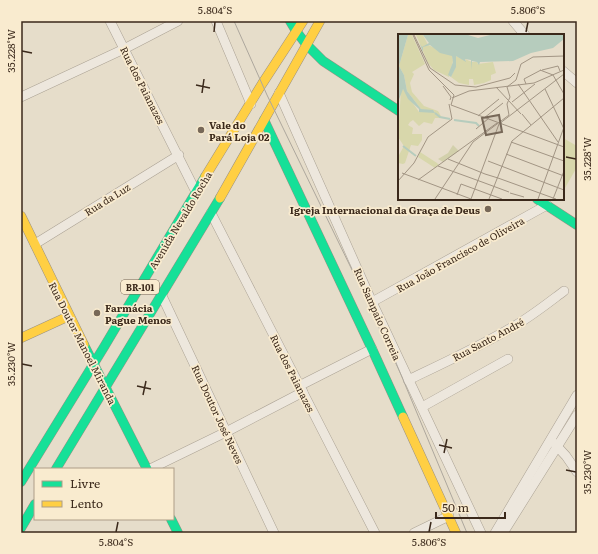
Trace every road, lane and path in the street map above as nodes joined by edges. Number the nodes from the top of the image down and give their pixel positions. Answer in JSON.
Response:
{"nodes":[{"id":1,"x":110,"y":21,"type":"edge"},
{"id":2,"x":178,"y":21,"type":"edge"},
{"id":3,"x":216,"y":21,"type":"edge"},
{"id":4,"x":290,"y":21,"type":"edge"},
{"id":5,"x":303,"y":21,"type":"edge"},
{"id":6,"x":320,"y":21,"type":"edge"},
{"id":7,"x":513,"y":21,"type":"edge"},
{"id":8,"x":296,"y":32,"type":"junction"},
{"id":9,"x":525,"y":34,"type":"edge"},
{"id":10,"x":306,"y":44,"type":"junction"},
{"id":11,"x":124,"y":49,"type":"junction"},
{"id":12,"x":564,"y":72,"type":"edge"},
{"id":13,"x":577,"y":83,"type":"edge"},
{"id":14,"x":279,"y":92,"type":"junction"},
{"id":15,"x":21,"y":97,"type":"edge"},
{"id":16,"x":251,"y":104,"type":"junction"},
{"id":17,"x":398,"y":111,"type":"edge"},
{"id":18,"x":264,"y":120,"type":"junction"},
{"id":19,"x":178,"y":155,"type":"junction"},
{"id":20,"x":196,"y":192,"type":"junction"},
{"id":21,"x":539,"y":200,"type":"edge"},
{"id":22,"x":547,"y":205,"type":"junction"},
{"id":23,"x":211,"y":213,"type":"junction"},
{"id":24,"x":21,"y":216,"type":"edge"},
{"id":25,"x":577,"y":225,"type":"edge"},
{"id":26,"x":35,"y":244,"type":"junction"},
{"id":27,"x":564,"y":291,"type":"dead end"},
{"id":28,"x":162,"y":296,"type":"junction"},
{"id":29,"x":372,"y":302,"type":"junction"},
{"id":30,"x":68,"y":316,"type":"junction"},
{"id":31,"x":21,"y":338,"type":"edge"},
{"id":32,"x":372,"y":349,"type":"junction"},
{"id":33,"x":508,"y":359,"type":"dead end"},
{"id":34,"x":94,"y":365,"type":"junction"},
{"id":35,"x":408,"y":380,"type":"junction"},
{"id":36,"x":105,"y":387,"type":"junction"},
{"id":37,"x":301,"y":389,"type":"junction"},
{"id":38,"x":577,"y":395,"type":"edge"},
{"id":39,"x":422,"y":407,"type":"junction"},
{"id":40,"x":577,"y":415,"type":"edge"},
{"id":41,"x":226,"y":432,"type":"junction"},
{"id":42,"x":550,"y":440,"type":"junction"},
{"id":43,"x":558,"y":447,"type":"junction"},
{"id":44,"x":57,"y":468,"type":"edge"},
{"id":45,"x":147,"y":468,"type":"edge"},
{"id":46,"x":150,"y":468,"type":"edge"},
{"id":47,"x":577,"y":472,"type":"edge"},
{"id":48,"x":21,"y":482,"type":"edge"},
{"id":49,"x":34,"y":506,"type":"edge"},
{"id":50,"x":449,"y":516,"type":"junction"},
{"id":51,"x":172,"y":520,"type":"edge"},
{"id":52,"x":24,"y":528,"type":"edge"},
{"id":53,"x":178,"y":533,"type":"edge"},
{"id":54,"x":274,"y":533,"type":"edge"},
{"id":55,"x":375,"y":533,"type":"edge"},
{"id":56,"x":414,"y":533,"type":"edge"},
{"id":57,"x":456,"y":533,"type":"edge"},
{"id":58,"x":481,"y":533,"type":"edge"},
{"id":59,"x":495,"y":533,"type":"edge"},
{"id":60,"x":503,"y":533,"type":"edge"}],
"edges":[{"from":1,"to":11,"type":"street","name":"Rua dos Paianazes"},
{"from":2,"to":11,"type":"street"},
{"from":3,"to":16,"type":"street"},
{"from":4,"to":8,"type":"main road"},
{"from":5,"to":8,"type":"main road","name":"Avenida Nevaldo Rocha","number":"BR-101"},
{"from":6,"to":10,"type":"main road","number":"BR-101"},
{"from":7,"to":9,"type":"street"},
{"from":8,"to":10,"type":"main road"},
{"from":8,"to":16,"type":"main road","name":"Avenida Nevaldo Rocha","number":"BR-101"},
{"from":10,"to":14,"type":"main road","number":"BR-101"},
{"from":10,"to":17,"type":"main road"},
{"from":11,"to":15,"type":"street"},
{"from":11,"to":19,"type":"street","name":"Rua dos Paianazes"},
{"from":12,"to":13,"type":"street"},
{"from":14,"to":18,"type":"main road","number":"BR-101"},
{"from":14,"to":29,"type":"street","name":"Rua Sampaio Correia"},
{"from":16,"to":20,"type":"main road","name":"Avenida Nevaldo Rocha","number":"BR-101"},
{"from":18,"to":23,"type":"main road","number":"BR-101"},
{"from":18,"to":32,"type":"main road","name":"Rua Sampaio Correia"},
{"from":19,"to":20,"type":"street","name":"Rua dos Paianazes"},
{"from":19,"to":26,"type":"street","name":"Rua da Luz"},
{"from":20,"to":34,"type":"main road","name":"Avenida Nevaldo Rocha","number":"BR-101"},
{"from":21,"to":22,"type":"main road"},
{"from":22,"to":25,"type":"main road"},
{"from":22,"to":29,"type":"street","name":"Rua João Francisco de Oliveira"},
{"from":23,"to":28,"type":"main road","number":"BR-101"},
{"from":23,"to":37,"type":"street","name":"Rua dos Paianazes"},
{"from":24,"to":26,"type":"main road","name":"Rua Doutor Manoel Miranda"},
{"from":26,"to":30,"type":"main road","name":"Rua Doutor Manoel Miranda"},
{"from":27,"to":35,"type":"street","name":"Rua Santo André"},
{"from":28,"to":36,"type":"main road","number":"BR-101"},
{"from":28,"to":41,"type":"street","name":"Rua Doutor José Neves"},
{"from":29,"to":35,"type":"street","name":"Rua Sampaio Correia"},
{"from":30,"to":31,"type":"main road"},
{"from":30,"to":34,"type":"main road","name":"Rua Doutor Manoel Miranda"},
{"from":32,"to":37,"type":"street"},
{"from":32,"to":50,"type":"main road","name":"Rua Sampaio Correia"},
{"from":33,"to":39,"type":"street"},
{"from":34,"to":36,"type":"main road","name":"Rua Doutor Manoel Miranda"},
{"from":34,"to":48,"type":"main road","name":"Avenida Nevaldo Rocha","number":"BR-101"},
{"from":35,"to":39,"type":"street","name":"Rua Sampaio Correia"},
{"from":36,"to":44,"type":"main road","number":"BR-101"},
{"from":36,"to":45,"type":"main road","name":"Rua Doutor Manoel Miranda"},
{"from":37,"to":41,"type":"street"},
{"from":37,"to":55,"type":"street","name":"Rua dos Paianazes"},
{"from":38,"to":42,"type":"street"},
{"from":39,"to":58,"type":"street","name":"Rua Sampaio Correia"},
{"from":40,"to":43,"type":"street"},
{"from":41,"to":46,"type":"street"},
{"from":41,"to":54,"type":"street","name":"Rua Doutor José Neves"},
{"from":42,"to":43,"type":"street"},
{"from":42,"to":59,"type":"street"},
{"from":43,"to":47,"type":"street"},
{"from":43,"to":60,"type":"street"},
{"from":49,"to":52,"type":"main road"},
{"from":50,"to":56,"type":"street"},
{"from":50,"to":57,"type":"main road","name":"Rua Sampaio Correia"},
{"from":51,"to":53,"type":"main road"}]}
